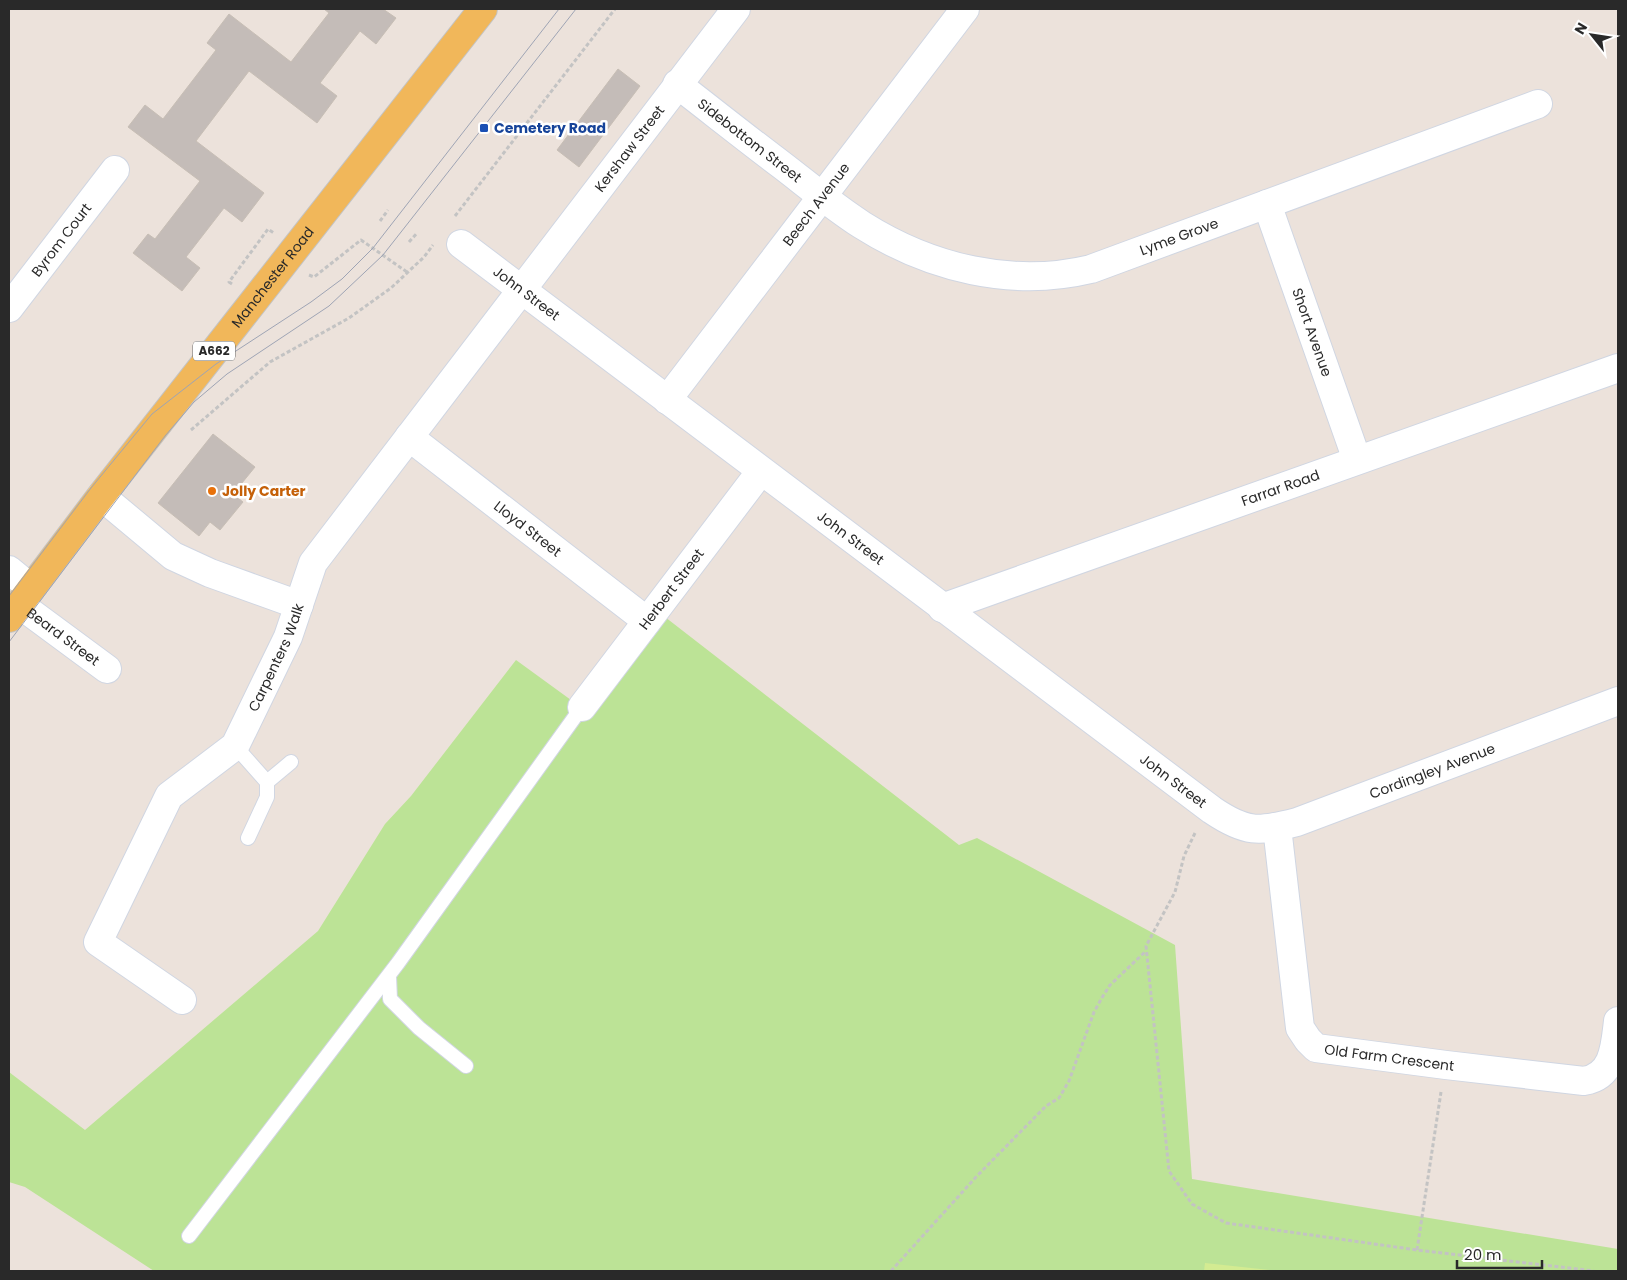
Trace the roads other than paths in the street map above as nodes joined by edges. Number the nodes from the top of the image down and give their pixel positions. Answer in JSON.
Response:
{"nodes":[{"id":1,"x":483,"y":9,"type":"edge"},
{"id":2,"x":736,"y":9,"type":"edge"},
{"id":3,"x":965,"y":9,"type":"edge"},
{"id":4,"x":677,"y":84,"type":"junction"},
{"id":5,"x":1538,"y":104,"type":"dead end"},
{"id":6,"x":114,"y":170,"type":"dead end"},
{"id":7,"x":822,"y":196,"type":"junction"},
{"id":8,"x":1267,"y":204,"type":"junction"},
{"id":9,"x":449,"y":242,"type":"road end"},
{"id":10,"x":521,"y":289,"type":"junction"},
{"id":11,"x":9,"y":308,"type":"edge"},
{"id":12,"x":1618,"y":368,"type":"edge"},
{"id":13,"x":667,"y":400,"type":"junction"},
{"id":14,"x":409,"y":437,"type":"junction"},
{"id":15,"x":1357,"y":460,"type":"junction"},
{"id":16,"x":761,"y":472,"type":"junction"},
{"id":17,"x":100,"y":496,"type":"junction"},
{"id":18,"x":9,"y":570,"type":"edge"},
{"id":19,"x":20,"y":603,"type":"edge"},
{"id":20,"x":299,"y":605,"type":"junction"},
{"id":21,"x":942,"y":608,"type":"junction"},
{"id":22,"x":646,"y":621,"type":"junction"},
{"id":23,"x":107,"y":669,"type":"dead end"},
{"id":24,"x":1618,"y":701,"type":"edge"},
{"id":25,"x":582,"y":707,"type":"joint"},
{"id":26,"x":235,"y":746,"type":"junction"},
{"id":27,"x":291,"y":762,"type":"dead end"},
{"id":28,"x":267,"y":782,"type":"junction"},
{"id":29,"x":1244,"y":827,"type":"joint"},
{"id":30,"x":1277,"y":827,"type":"junction"},
{"id":31,"x":248,"y":838,"type":"dead end"},
{"id":32,"x":389,"y":976,"type":"junction"},
{"id":33,"x":182,"y":1000,"type":"dead end"},
{"id":34,"x":1618,"y":1021,"type":"edge"},
{"id":35,"x":466,"y":1066,"type":"dead end"},
{"id":36,"x":189,"y":1236,"type":"dead end"}],
"edges":[{"from":1,"to":17,"type":"main road","name":"Manchester Road","number":"A662"},
{"from":2,"to":4,"type":"street","name":"Kershaw Street"},
{"from":3,"to":7,"type":"street","name":"Beech Avenue"},
{"from":4,"to":7,"type":"street","name":"Sidebottom Street"},
{"from":4,"to":10,"type":"street","name":"Kershaw Street"},
{"from":5,"to":8,"type":"street","name":"Lyme Grove"},
{"from":6,"to":11,"type":"street","name":"Byrom Court"},
{"from":7,"to":8,"type":"street","name":"Lyme Grove"},
{"from":7,"to":13,"type":"street","name":"Beech Avenue"},
{"from":8,"to":15,"type":"street","name":"Short Avenue"},
{"from":9,"to":10,"type":"street","name":"John Street"},
{"from":10,"to":13,"type":"street","name":"John Street"},
{"from":10,"to":14,"type":"street","name":"Carpenters Walk"},
{"from":12,"to":15,"type":"street","name":"Farrar Road"},
{"from":13,"to":16,"type":"street","name":"John Street"},
{"from":14,"to":20,"type":"street","name":"Carpenters Walk"},
{"from":14,"to":22,"type":"street","name":"Lloyd Street"},
{"from":15,"to":21,"type":"street","name":"Farrar Road"},
{"from":16,"to":21,"type":"street","name":"John Street"},
{"from":16,"to":22,"type":"street","name":"Herbert Street"},
{"from":17,"to":19,"type":"main road","name":"Manchester Road","number":"A662"},
{"from":17,"to":20,"type":"street"},
{"from":18,"to":19,"type":"street"},
{"from":19,"to":23,"type":"street","name":"Beard Street"},
{"from":20,"to":26,"type":"street","name":"Carpenters Walk"},
{"from":21,"to":29,"type":"street","name":"John Street"},
{"from":22,"to":25,"type":"street","name":"Herbert Street"},
{"from":24,"to":30,"type":"street","name":"Cordingley Avenue"},
{"from":25,"to":32,"type":"lane"},
{"from":26,"to":28,"type":"lane"},
{"from":26,"to":33,"type":"street","name":"Carpenters Walk"},
{"from":27,"to":28,"type":"lane"},
{"from":28,"to":31,"type":"lane"},
{"from":29,"to":30,"type":"street","name":"Cordingley Avenue"},
{"from":30,"to":34,"type":"street","name":"Old Farm Crescent"},
{"from":32,"to":35,"type":"lane"},
{"from":32,"to":36,"type":"lane"}]}
